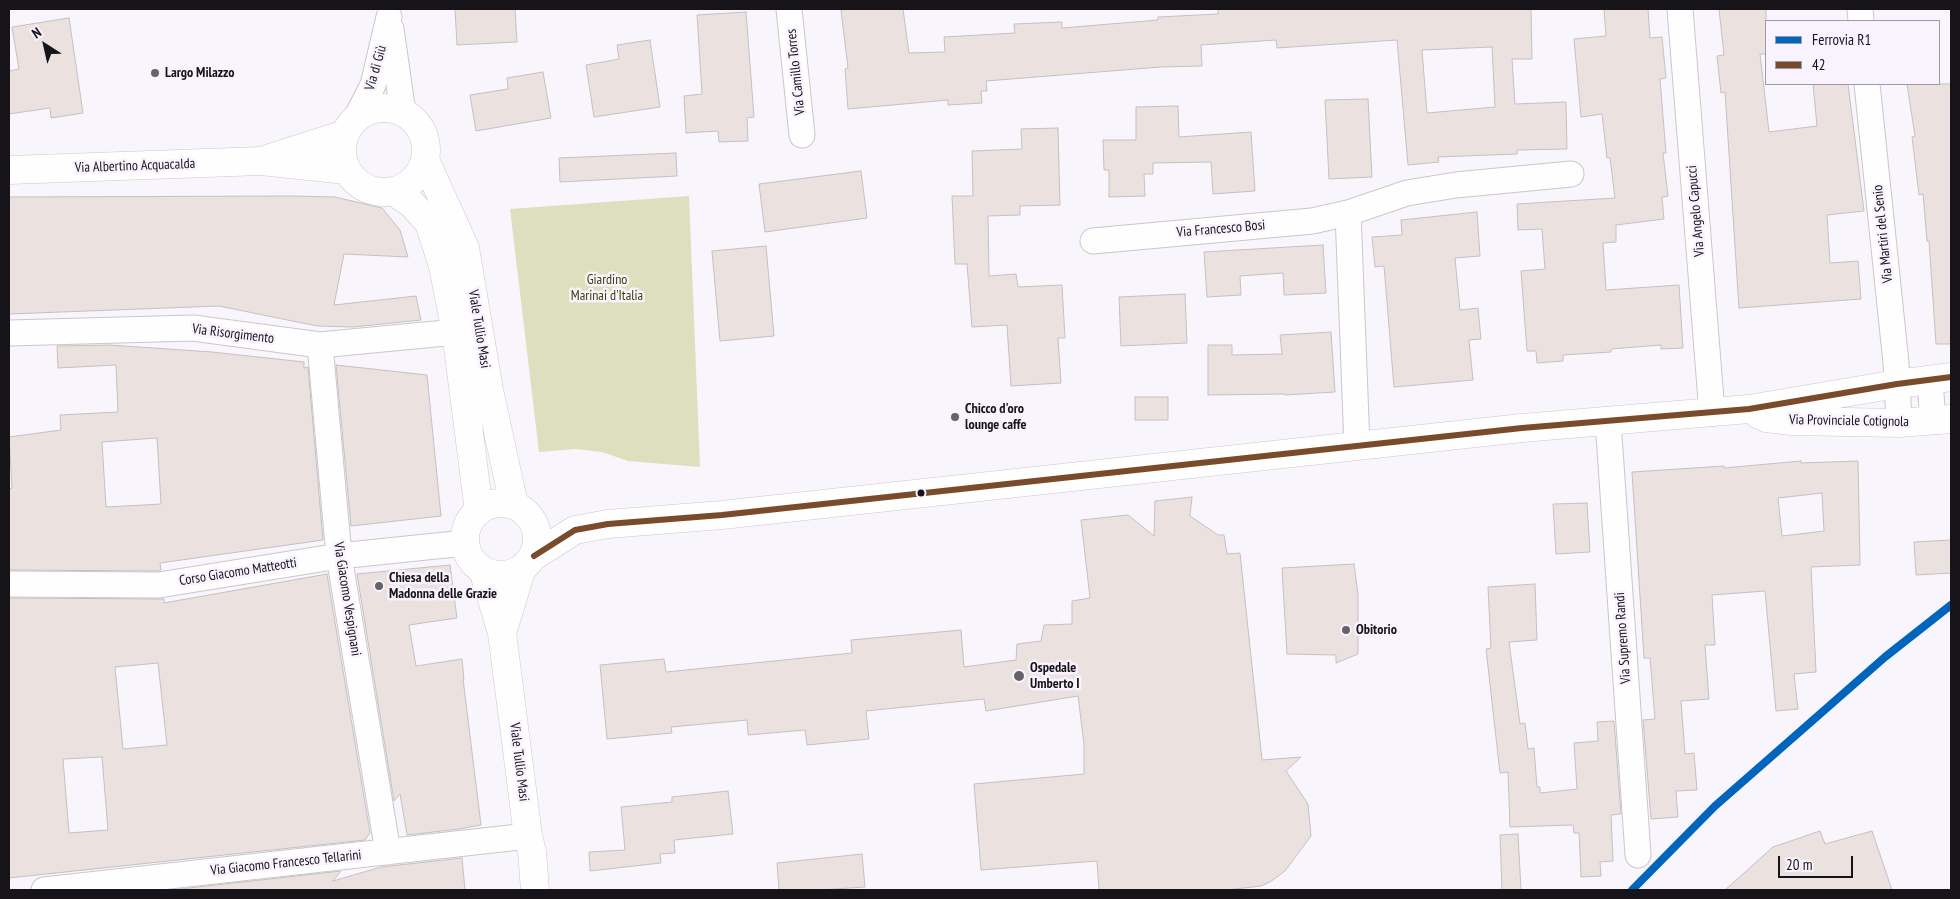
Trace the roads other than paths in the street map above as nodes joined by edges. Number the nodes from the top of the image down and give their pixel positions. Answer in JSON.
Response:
{"nodes":[{"id":1,"x":789,"y":9,"type":"edge"},
{"id":2,"x":1680,"y":9,"type":"edge"},
{"id":3,"x":389,"y":13,"type":"edge"},
{"id":4,"x":1867,"y":85,"type":"edge"},
{"id":5,"x":404,"y":113,"type":"junction"},
{"id":6,"x":351,"y":126,"type":"junction"},
{"id":7,"x":802,"y":135,"type":"dead end"},
{"id":8,"x":424,"y":160,"type":"junction"},
{"id":9,"x":261,"y":161,"type":"junction"},
{"id":10,"x":9,"y":170,"type":"edge"},
{"id":11,"x":347,"y":170,"type":"junction"},
{"id":12,"x":1571,"y":174,"type":"dead end"},
{"id":13,"x":393,"y":191,"type":"junction"},
{"id":14,"x":1348,"y":213,"type":"junction"},
{"id":15,"x":1093,"y":241,"type":"dead end"},
{"id":16,"x":456,"y":332,"type":"junction"},
{"id":17,"x":9,"y":334,"type":"edge"},
{"id":18,"x":320,"y":344,"type":"junction"},
{"id":19,"x":1943,"y":383,"type":"edge"},
{"id":20,"x":1897,"y":384,"type":"junction"},
{"id":21,"x":1749,"y":410,"type":"junction"},
{"id":22,"x":1712,"y":413,"type":"junction"},
{"id":23,"x":1942,"y":420,"type":"edge"},
{"id":24,"x":1608,"y":421,"type":"junction"},
{"id":25,"x":1899,"y":423,"type":"junction"},
{"id":26,"x":1357,"y":446,"type":"junction"},
{"id":27,"x":479,"y":511,"type":"junction"},
{"id":28,"x":522,"y":511,"type":"junction"},
{"id":29,"x":575,"y":530,"type":"junction"},
{"id":30,"x":465,"y":543,"type":"junction"},
{"id":31,"x":340,"y":556,"type":"junction"},
{"id":32,"x":528,"y":562,"type":"junction"},
{"id":33,"x":483,"y":570,"type":"junction"},
{"id":34,"x":9,"y":584,"type":"edge"},
{"id":35,"x":502,"y":633,"type":"junction"},
{"id":36,"x":528,"y":836,"type":"junction"},
{"id":37,"x":388,"y":852,"type":"junction"},
{"id":38,"x":1638,"y":855,"type":"dead end"},
{"id":39,"x":44,"y":890,"type":"edge"},
{"id":40,"x":535,"y":890,"type":"edge"}],
"edges":[{"from":1,"to":7,"type":"street","name":"Via Camillo Torres"},
{"from":2,"to":22,"type":"street","name":"Via Angelo Capucci"},
{"from":3,"to":5,"type":"street","name":"Via di Giù"},
{"from":3,"to":6,"type":"street","name":"Via di Giù"},
{"from":4,"to":20,"type":"street","name":"Via Martiri del Senio"},
{"from":5,"to":6,"type":"main road"},
{"from":5,"to":8,"type":"main road","name":"Viale Tullio Masi"},
{"from":6,"to":9,"type":"main road","name":"Via Albertino Acquacalda"},
{"from":6,"to":11,"type":"main road"},
{"from":8,"to":13,"type":"main road"},
{"from":8,"to":28,"type":"main road","name":"Viale Tullio Masi"},
{"from":9,"to":10,"type":"main road","name":"Via Albertino Acquacalda"},
{"from":9,"to":11,"type":"main road","name":"Via Albertino Acquacalda"},
{"from":11,"to":13,"type":"main road","name":"Viale Tullio Masi"},
{"from":12,"to":14,"type":"street","name":"Via Francesco Bosi"},
{"from":13,"to":16,"type":"main road","name":"Viale Tullio Masi"},
{"from":14,"to":15,"type":"street","name":"Via Francesco Bosi"},
{"from":14,"to":26,"type":"street"},
{"from":16,"to":18,"type":"street","name":"Via Risorgimento"},
{"from":16,"to":27,"type":"main road","name":"Viale Tullio Masi"},
{"from":17,"to":18,"type":"street","name":"Via Risorgimento"},
{"from":18,"to":31,"type":"street","name":"Via Giacomo Vespignani"},
{"from":19,"to":20,"type":"main road"},
{"from":19,"to":23,"type":"street"},
{"from":20,"to":21,"type":"main road"},
{"from":20,"to":25,"type":"street","name":"Via Martiri del Senio"},
{"from":21,"to":22,"type":"main road"},
{"from":21,"to":25,"type":"main road","name":"Via Provinciale Cotignola"},
{"from":22,"to":24,"type":"main road"},
{"from":23,"to":25,"type":"main road","name":"Via Provinciale Cotignola"},
{"from":24,"to":26,"type":"main road"},
{"from":24,"to":38,"type":"street","name":"Via Supremo Randi"},
{"from":26,"to":29,"type":"main road"},
{"from":27,"to":28,"type":"main road"},
{"from":27,"to":30,"type":"main road"},
{"from":28,"to":29,"type":"main road"},
{"from":28,"to":32,"type":"main road","name":"Viale Tullio Masi"},
{"from":29,"to":32,"type":"main road"},
{"from":30,"to":31,"type":"street","name":"Corso Giacomo Matteotti"},
{"from":30,"to":33,"type":"main road","name":"Viale Tullio Masi"},
{"from":31,"to":34,"type":"street","name":"Corso Giacomo Matteotti"},
{"from":31,"to":37,"type":"street","name":"Via Giacomo Vespignani"},
{"from":32,"to":33,"type":"main road"},
{"from":32,"to":35,"type":"main road","name":"Viale Tullio Masi"},
{"from":33,"to":35,"type":"main road","name":"Viale Tullio Masi"},
{"from":35,"to":36,"type":"main road","name":"Viale Tullio Masi"},
{"from":36,"to":37,"type":"street","name":"Via Giacomo Francesco Tellarini"},
{"from":36,"to":40,"type":"main road","name":"Viale Tullio Masi"},
{"from":37,"to":39,"type":"street","name":"Via Giacomo Francesco Tellarini"}]}
